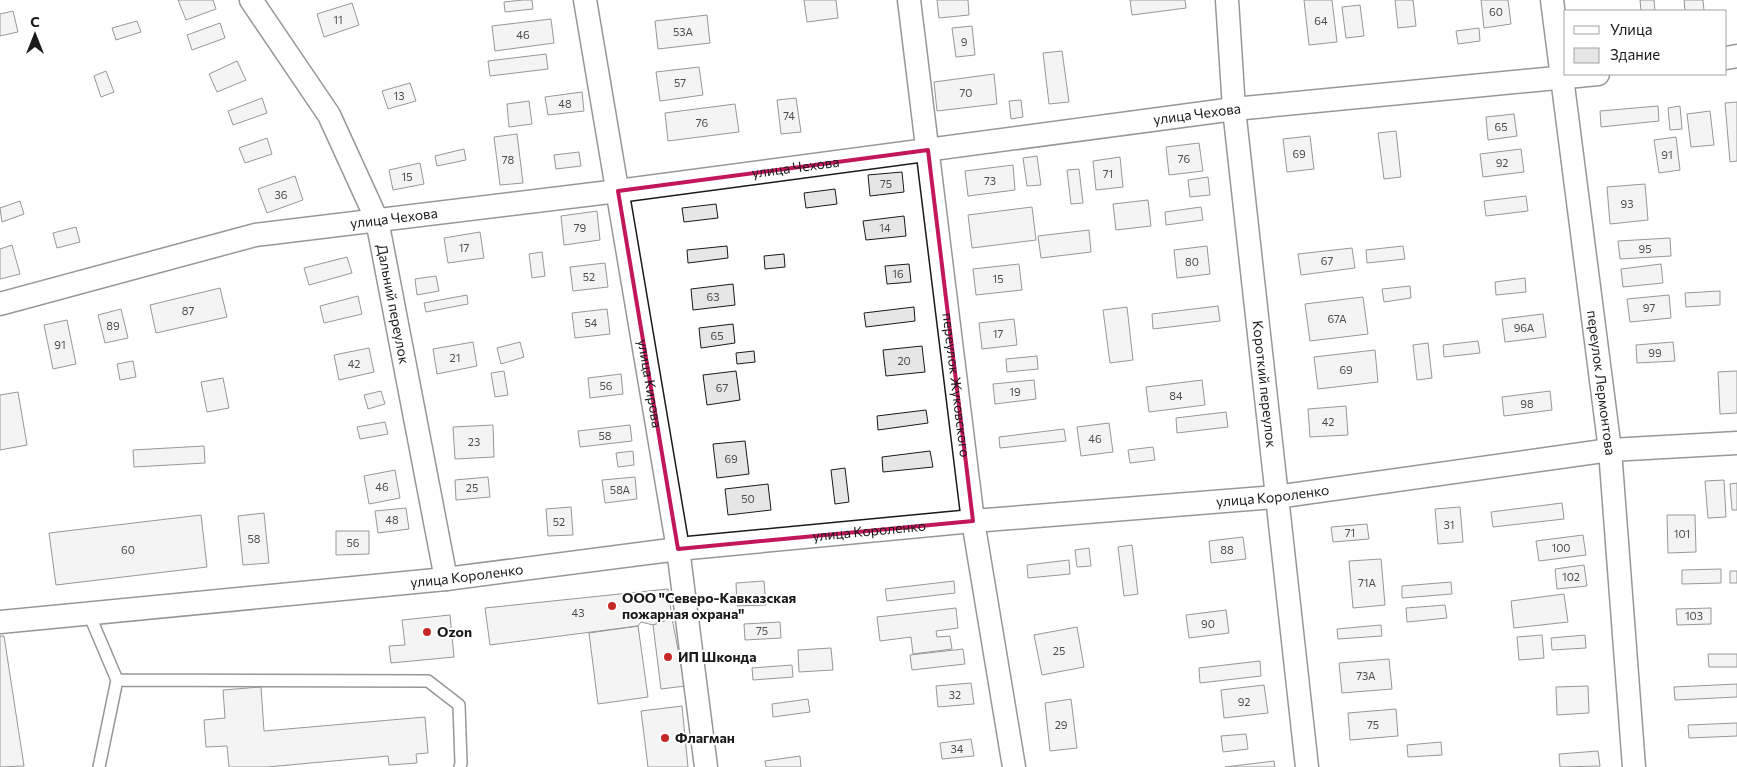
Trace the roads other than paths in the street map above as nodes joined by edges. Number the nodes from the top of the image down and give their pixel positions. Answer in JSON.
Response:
{"nodes":[{"id":1,"x":252,"y":0,"type":"edge"},
{"id":2,"x":585,"y":0,"type":"edge"},
{"id":3,"x":909,"y":0,"type":"edge"},
{"id":4,"x":1226,"y":0,"type":"edge"},
{"id":5,"x":1552,"y":0,"type":"edge"},
{"id":6,"x":1589,"y":75,"type":"edge"},
{"id":7,"x":1563,"y":78,"type":"junction"},
{"id":8,"x":1234,"y":109,"type":"junction"},
{"id":9,"x":928,"y":150,"type":"junction"},
{"id":10,"x":618,"y":191,"type":"junction"},
{"id":11,"x":377,"y":220,"type":"junction"},
{"id":12,"x":0,"y":304,"type":"edge"},
{"id":13,"x":1737,"y":443,"type":"edge"},
{"id":14,"x":1610,"y":450,"type":"junction"},
{"id":15,"x":1276,"y":497,"type":"junction"},
{"id":16,"x":973,"y":521,"type":"junction"},
{"id":17,"x":678,"y":548,"type":"junction"},
{"id":18,"x":446,"y":579,"type":"junction"},
{"id":19,"x":89,"y":614,"type":"junction"},
{"id":20,"x":0,"y":622,"type":"edge"},
{"id":21,"x":117,"y":680,"type":"junction"},
{"id":22,"x":99,"y":767,"type":"edge"},
{"id":23,"x":460,"y":767,"type":"edge"},
{"id":24,"x":706,"y":767,"type":"edge"},
{"id":25,"x":1014,"y":767,"type":"edge"},
{"id":26,"x":1307,"y":767,"type":"edge"},
{"id":27,"x":1634,"y":767,"type":"edge"}],
"edges":[{"from":1,"to":11,"type":"street","name":"Дальний переулок"},
{"from":2,"to":10,"type":"street","name":"улица Кирова"},
{"from":3,"to":9,"type":"street","name":"переулок Жуковского"},
{"from":4,"to":8,"type":"street","name":"Короткий переулок"},
{"from":5,"to":7,"type":"street","name":"переулок Лермонтова"},
{"from":6,"to":7,"type":"street","name":"улица Чехова"},
{"from":7,"to":8,"type":"street","name":"улица Чехова"},
{"from":7,"to":14,"type":"street","name":"переулок Лермонтова"},
{"from":8,"to":9,"type":"street","name":"улица Чехова"},
{"from":8,"to":15,"type":"street","name":"Короткий переулок"},
{"from":9,"to":10,"type":"street","name":"улица Чехова"},
{"from":9,"to":16,"type":"street","name":"переулок Жуковского"},
{"from":10,"to":11,"type":"street","name":"улица Чехова"},
{"from":10,"to":17,"type":"street","name":"улица Кирова"},
{"from":11,"to":12,"type":"street","name":"улица Чехова"},
{"from":11,"to":18,"type":"street","name":"Дальний переулок"},
{"from":13,"to":14,"type":"street","name":"улица Короленко"},
{"from":14,"to":15,"type":"street","name":"улица Короленко"},
{"from":14,"to":27,"type":"street","name":"переулок Лермонтова"},
{"from":15,"to":16,"type":"street","name":"улица Короленко"},
{"from":15,"to":26,"type":"street","name":"Короткий переулок"},
{"from":16,"to":17,"type":"street","name":"улица Короленко"},
{"from":16,"to":25,"type":"street","name":"переулок Жуковского"},
{"from":17,"to":18,"type":"street","name":"улица Короленко"},
{"from":17,"to":24,"type":"street","name":"улица Кирова"},
{"from":18,"to":19,"type":"street","name":"улица Короленко"},
{"from":19,"to":20,"type":"street","name":"улица Короленко"},
{"from":19,"to":21,"type":"lane"},
{"from":21,"to":22,"type":"lane"},
{"from":21,"to":23,"type":"lane"}]}
